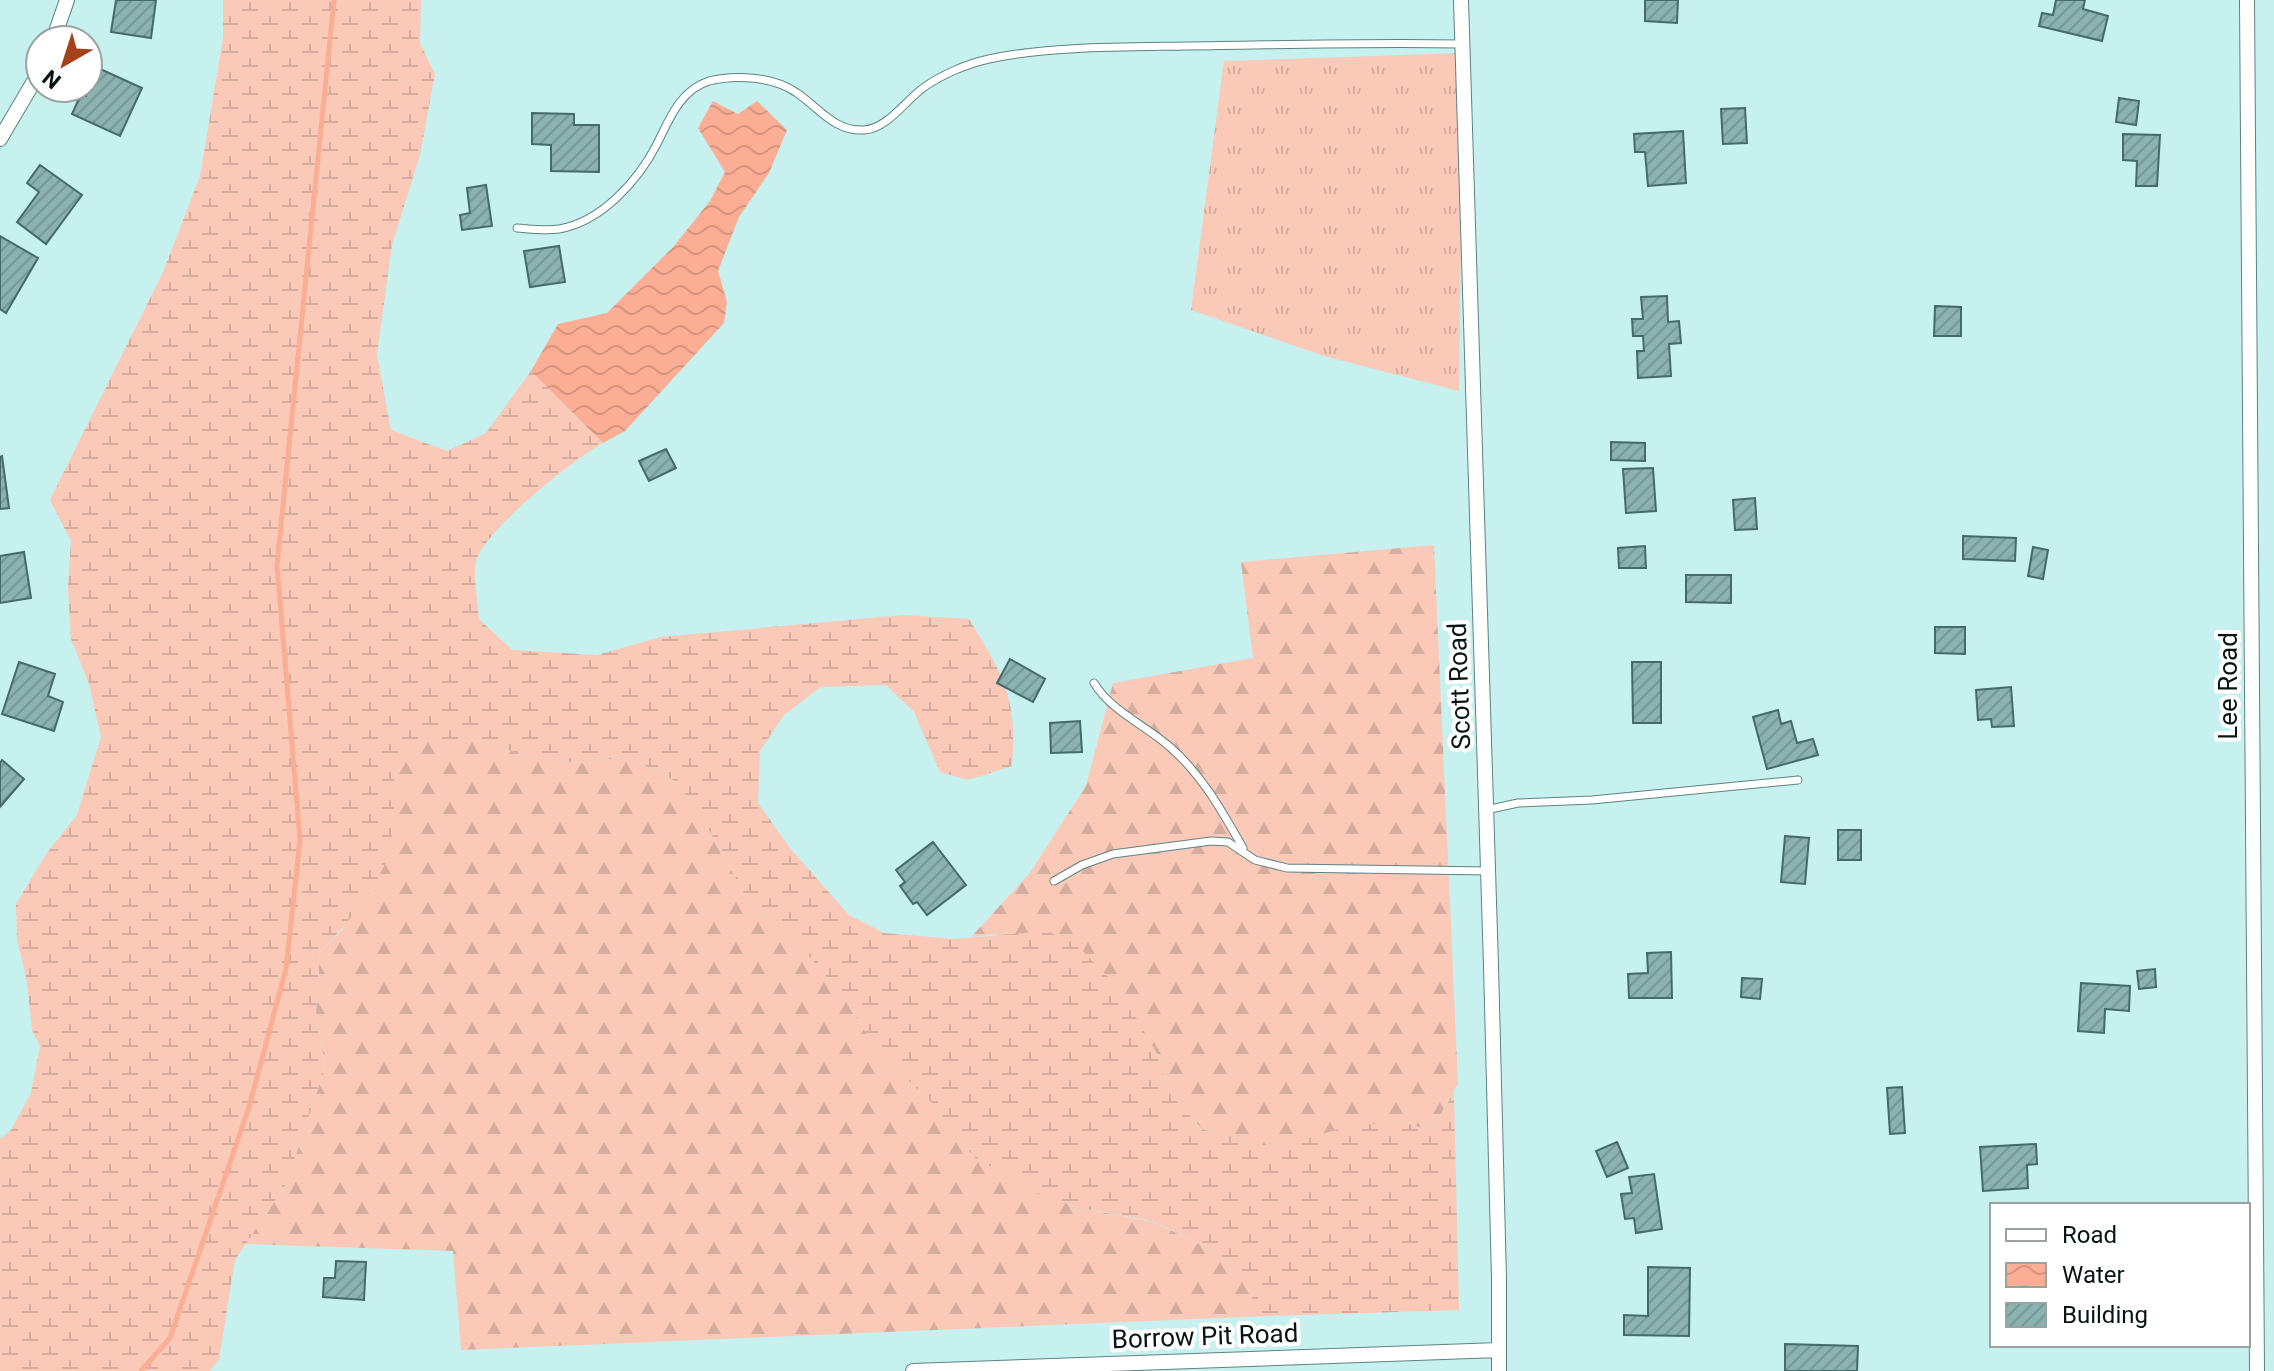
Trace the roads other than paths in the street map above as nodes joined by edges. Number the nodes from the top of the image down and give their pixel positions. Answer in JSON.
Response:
{"nodes":[{"id":1,"x":67,"y":0,"type":"edge"},
{"id":2,"x":1461,"y":0,"type":"edge"},
{"id":3,"x":2247,"y":0,"type":"edge"},
{"id":4,"x":59,"y":24,"type":"edge"},
{"id":5,"x":1463,"y":44,"type":"junction"},
{"id":6,"x":24,"y":98,"type":"edge"},
{"id":7,"x":0,"y":139,"type":"edge"},
{"id":8,"x":517,"y":228,"type":"dead end"},
{"id":9,"x":1094,"y":683,"type":"dead end"},
{"id":10,"x":1798,"y":780,"type":"dead end"},
{"id":11,"x":1486,"y":810,"type":"junction"},
{"id":12,"x":1245,"y":851,"type":"junction"},
{"id":13,"x":1488,"y":871,"type":"junction"},
{"id":14,"x":1054,"y":881,"type":"dead end"},
{"id":15,"x":1499,"y":1350,"type":"junction"},
{"id":16,"x":1117,"y":1367,"type":"edge"},
{"id":17,"x":913,"y":1371,"type":"edge"},
{"id":18,"x":1499,"y":1371,"type":"edge"},
{"id":19,"x":2257,"y":1371,"type":"edge"}],
"edges":[{"from":1,"to":4,"type":"street"},
{"from":2,"to":5,"type":"street","name":"Scott Road"},
{"from":3,"to":19,"type":"street","name":"Lee Road"},
{"from":5,"to":8,"type":"lane"},
{"from":5,"to":11,"type":"street","name":"Scott Road"},
{"from":6,"to":7,"type":"street"},
{"from":9,"to":12,"type":"lane"},
{"from":10,"to":11,"type":"lane"},
{"from":11,"to":13,"type":"street","name":"Scott Road"},
{"from":12,"to":13,"type":"lane"},
{"from":12,"to":14,"type":"lane"},
{"from":13,"to":15,"type":"street","name":"Scott Road"},
{"from":15,"to":16,"type":"street","name":"Borrow Pit Road"},
{"from":15,"to":18,"type":"street","name":"Scott Road"},
{"from":16,"to":17,"type":"street","name":"Borrow Pit Road"}]}
